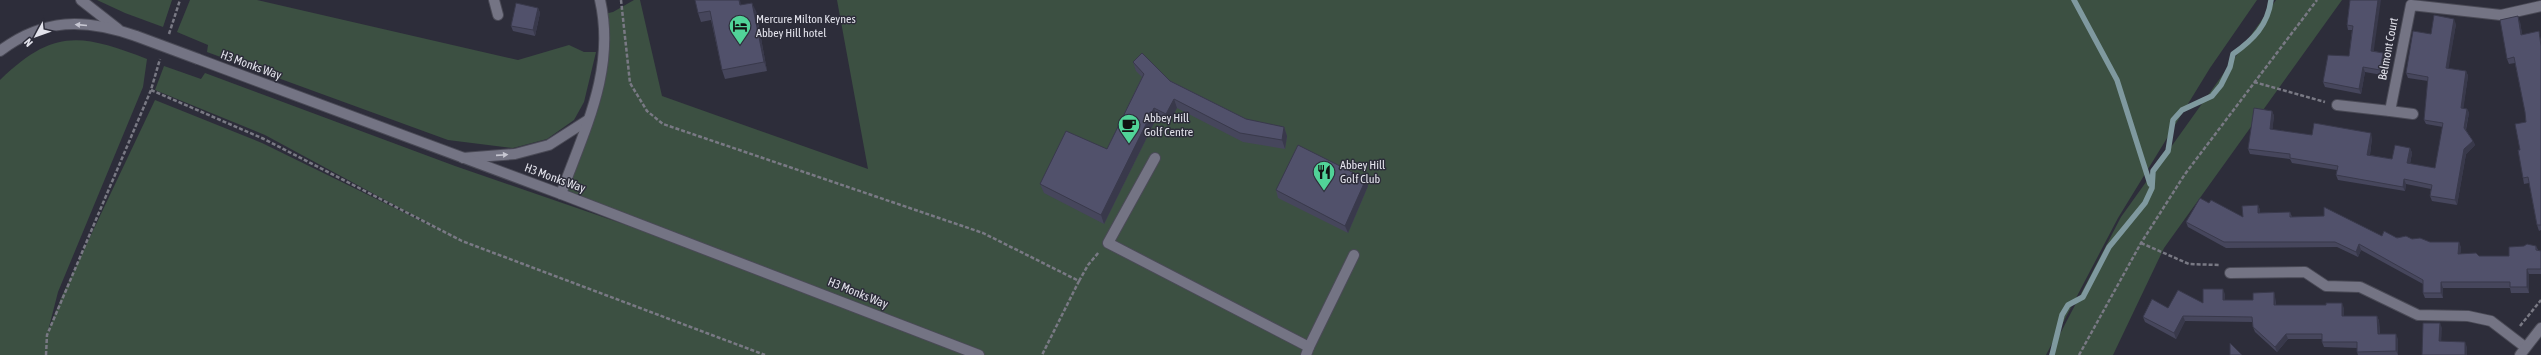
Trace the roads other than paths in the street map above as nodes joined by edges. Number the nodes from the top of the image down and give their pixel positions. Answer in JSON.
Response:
{"nodes":[{"id":1,"x":81,"y":0,"type":"edge"},
{"id":2,"x":494,"y":0,"type":"edge"},
{"id":3,"x":600,"y":0,"type":"edge"},
{"id":4,"x":2541,"y":6,"type":"edge"},
{"id":5,"x":498,"y":15,"type":"dead end"},
{"id":6,"x":120,"y":31,"type":"junction"},
{"id":7,"x":0,"y":51,"type":"edge"},
{"id":8,"x":2337,"y":105,"type":"road end"},
{"id":9,"x":2390,"y":111,"type":"junction"},
{"id":10,"x":2413,"y":114,"type":"dead end"},
{"id":11,"x":588,"y":120,"type":"junction"},
{"id":12,"x":463,"y":158,"type":"junction"},
{"id":13,"x":1156,"y":158,"type":"dead end"},
{"id":14,"x":561,"y":194,"type":"junction"},
{"id":15,"x":1354,"y":255,"type":"dead end"},
{"id":16,"x":2230,"y":273,"type":"road end"},
{"id":17,"x":2541,"y":328,"type":"edge"},
{"id":18,"x":1308,"y":351,"type":"edge"},
{"id":19,"x":2522,"y":351,"type":"edge"},
{"id":20,"x":979,"y":355,"type":"edge"}],
"edges":[{"from":1,"to":6,"type":"street","name":"H3 Monks Way"},
{"from":2,"to":5,"type":"street"},
{"from":3,"to":11,"type":"street"},
{"from":4,"to":9,"type":"street","name":"Belmont Court"},
{"from":6,"to":7,"type":"street","name":"H3 Monks Way","one_way":true},
{"from":6,"to":12,"type":"street","name":"H3 Monks Way","bridge":true},
{"from":8,"to":9,"type":"street"},
{"from":9,"to":10,"type":"street"},
{"from":12,"to":11,"type":"street","one_way":true},
{"from":11,"to":14,"type":"street"},
{"from":12,"to":14,"type":"street","name":"H3 Monks Way"},
{"from":13,"to":18,"type":"street"},
{"from":14,"to":20,"type":"street","name":"H3 Monks Way"},
{"from":15,"to":18,"type":"street"},
{"from":16,"to":19,"type":"street"},
{"from":17,"to":19,"type":"street"}]}
